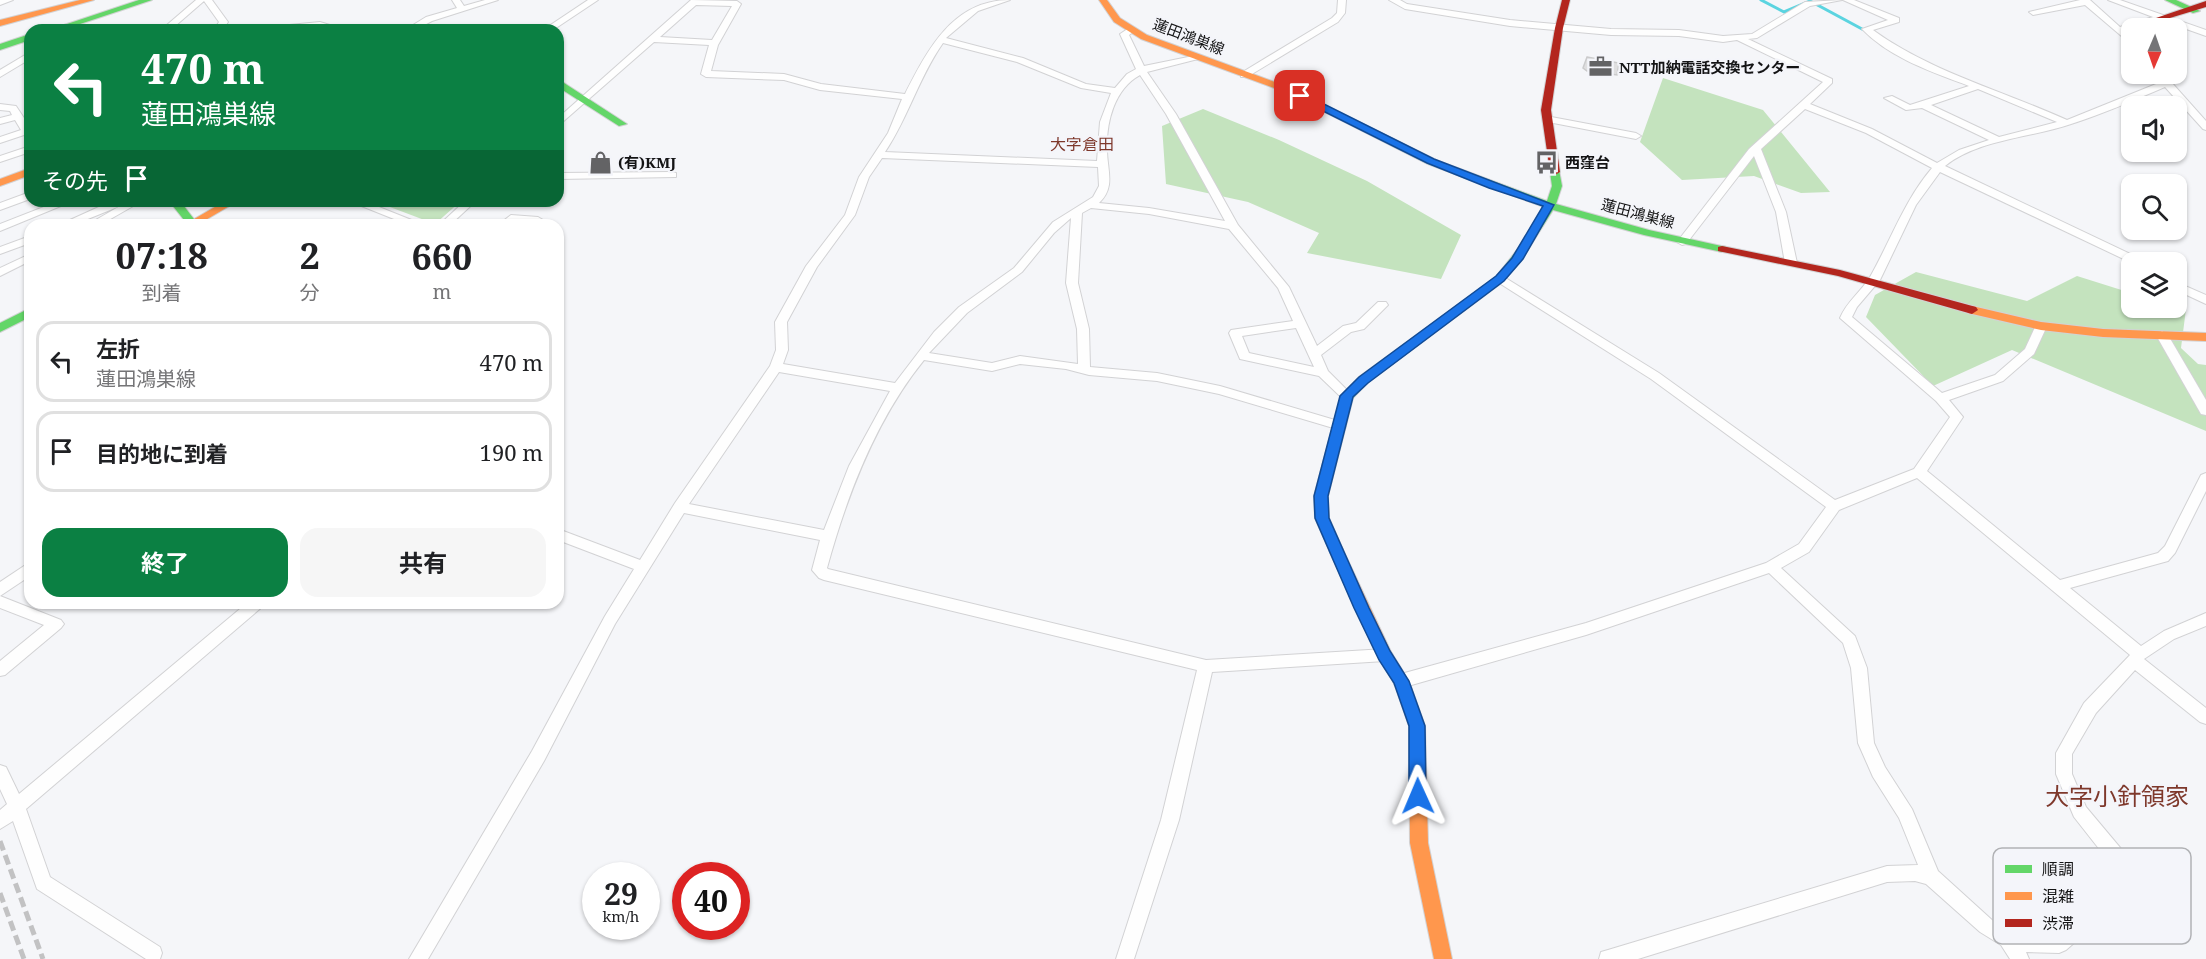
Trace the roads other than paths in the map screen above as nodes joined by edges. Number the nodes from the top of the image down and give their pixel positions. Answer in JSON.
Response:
{"nodes":[{"id":1,"x":9,"y":0,"type":"edge"},
{"id":2,"x":90,"y":0,"type":"edge"},
{"id":3,"x":148,"y":0,"type":"edge"},
{"id":4,"x":201,"y":0,"type":"edge"},
{"id":5,"x":208,"y":0,"type":"edge"},
{"id":6,"x":456,"y":0,"type":"edge"},
{"id":7,"x":494,"y":0,"type":"edge"},
{"id":8,"x":594,"y":0,"type":"edge"},
{"id":9,"x":1006,"y":0,"type":"edge"},
{"id":10,"x":1103,"y":0,"type":"edge"},
{"id":11,"x":1342,"y":0,"type":"edge"},
{"id":12,"x":1393,"y":0,"type":"edge"},
{"id":13,"x":1566,"y":0,"type":"edge"},
{"id":14,"x":1838,"y":0,"type":"edge"},
{"id":15,"x":1847,"y":0,"type":"edge"},
{"id":16,"x":2115,"y":0,"type":"edge"},
{"id":17,"x":2169,"y":0,"type":"edge"},
{"id":18,"x":2085,"y":1,"type":"edge"},
{"id":19,"x":0,"y":2,"type":"edge"},
{"id":20,"x":64,"y":3,"type":"edge"},
{"id":21,"x":2206,"y":4,"type":"edge"},
{"id":22,"x":462,"y":9,"type":"junction"},
{"id":23,"x":2191,"y":9,"type":"junction"},
{"id":24,"x":2033,"y":12,"type":"dead end"},
{"id":25,"x":2206,"y":15,"type":"edge"},
{"id":26,"x":2160,"y":18,"type":"joint"},
{"id":27,"x":0,"y":23,"type":"edge"},
{"id":28,"x":72,"y":24,"type":"edge"},
{"id":29,"x":173,"y":24,"type":"edge"},
{"id":30,"x":222,"y":24,"type":"edge"},
{"id":31,"x":420,"y":24,"type":"edge"},
{"id":32,"x":556,"y":24,"type":"edge"},
{"id":33,"x":2187,"y":27,"type":"edge"},
{"id":34,"x":1559,"y":28,"type":"junction"},
{"id":35,"x":2121,"y":29,"type":"edge"},
{"id":36,"x":1132,"y":30,"type":"junction"},
{"id":37,"x":2118,"y":30,"type":"junction"},
{"id":38,"x":2121,"y":33,"type":"edge"},
{"id":39,"x":2206,"y":33,"type":"edge"},
{"id":40,"x":24,"y":39,"type":"edge"},
{"id":41,"x":652,"y":39,"type":"junction"},
{"id":42,"x":1740,"y":39,"type":"junction"},
{"id":43,"x":942,"y":40,"type":"junction"},
{"id":44,"x":715,"y":43,"type":"junction"},
{"id":45,"x":0,"y":47,"type":"edge"},
{"id":46,"x":1195,"y":57,"type":"junction"},
{"id":47,"x":24,"y":59,"type":"edge"},
{"id":48,"x":1141,"y":70,"type":"junction"},
{"id":49,"x":0,"y":74,"type":"edge"},
{"id":50,"x":1244,"y":75,"type":"junction"},
{"id":51,"x":2164,"y":84,"type":"edge"},
{"id":52,"x":2168,"y":84,"type":"edge"},
{"id":53,"x":1978,"y":86,"type":"junction"},
{"id":54,"x":564,"y":87,"type":"edge"},
{"id":55,"x":1116,"y":92,"type":"junction"},
{"id":56,"x":908,"y":97,"type":"junction"},
{"id":57,"x":1889,"y":98,"type":"dead end"},
{"id":58,"x":583,"y":101,"type":"junction"},
{"id":59,"x":1804,"y":105,"type":"junction"},
{"id":60,"x":1923,"y":105,"type":"junction"},
{"id":61,"x":0,"y":107,"type":"edge"},
{"id":62,"x":18,"y":116,"type":"junction"},
{"id":63,"x":564,"y":118,"type":"edge"},
{"id":64,"x":1546,"y":119,"type":"junction"},
{"id":65,"x":0,"y":121,"type":"edge"},
{"id":66,"x":2066,"y":123,"type":"junction"},
{"id":67,"x":24,"y":124,"type":"edge"},
{"id":68,"x":622,"y":124,"type":"dead end"},
{"id":69,"x":2206,"y":127,"type":"edge"},
{"id":70,"x":24,"y":133,"type":"edge"},
{"id":71,"x":1636,"y":136,"type":"dead end"},
{"id":72,"x":0,"y":140,"type":"edge"},
{"id":73,"x":1998,"y":140,"type":"junction"},
{"id":74,"x":1756,"y":149,"type":"junction"},
{"id":75,"x":24,"y":151,"type":"edge"},
{"id":76,"x":880,"y":155,"type":"junction"},
{"id":77,"x":0,"y":159,"type":"edge"},
{"id":78,"x":1102,"y":164,"type":"junction"},
{"id":79,"x":1938,"y":167,"type":"junction"},
{"id":80,"x":24,"y":173,"type":"edge"},
{"id":81,"x":672,"y":175,"type":"dead end"},
{"id":82,"x":564,"y":176,"type":"edge"},
{"id":83,"x":0,"y":183,"type":"edge"},
{"id":84,"x":24,"y":197,"type":"edge"},
{"id":85,"x":1549,"y":205,"type":"junction"},
{"id":86,"x":1089,"y":206,"type":"junction"},
{"id":87,"x":0,"y":207,"type":"edge"},
{"id":88,"x":53,"y":207,"type":"edge"},
{"id":89,"x":106,"y":207,"type":"edge"},
{"id":90,"x":126,"y":207,"type":"edge"},
{"id":91,"x":179,"y":207,"type":"edge"},
{"id":92,"x":223,"y":207,"type":"edge"},
{"id":93,"x":370,"y":207,"type":"edge"},
{"id":94,"x":464,"y":207,"type":"edge"},
{"id":95,"x":1077,"y":212,"type":"junction"},
{"id":96,"x":78,"y":219,"type":"edge"},
{"id":97,"x":103,"y":219,"type":"edge"},
{"id":98,"x":189,"y":219,"type":"edge"},
{"id":99,"x":202,"y":219,"type":"edge"},
{"id":100,"x":403,"y":219,"type":"edge"},
{"id":101,"x":451,"y":219,"type":"edge"},
{"id":102,"x":1233,"y":226,"type":"junction"},
{"id":103,"x":0,"y":228,"type":"edge"},
{"id":104,"x":24,"y":241,"type":"edge"},
{"id":105,"x":1682,"y":242,"type":"junction"},
{"id":106,"x":0,"y":251,"type":"edge"},
{"id":107,"x":2121,"y":253,"type":"edge"},
{"id":108,"x":24,"y":261,"type":"edge"},
{"id":109,"x":1791,"y":262,"type":"junction"},
{"id":110,"x":0,"y":273,"type":"edge"},
{"id":111,"x":1500,"y":279,"type":"junction"},
{"id":112,"x":1874,"y":281,"type":"junction"},
{"id":113,"x":2187,"y":290,"type":"edge"},
{"id":114,"x":2206,"y":300,"type":"edge"},
{"id":115,"x":1382,"y":305,"type":"dead end"},
{"id":116,"x":24,"y":315,"type":"edge"},
{"id":117,"x":1301,"y":324,"type":"junction"},
{"id":118,"x":2041,"y":326,"type":"junction"},
{"id":119,"x":0,"y":328,"type":"edge"},
{"id":120,"x":2162,"y":335,"type":"junction"},
{"id":121,"x":2206,"y":337,"type":"edge"},
{"id":122,"x":1314,"y":354,"type":"junction"},
{"id":123,"x":921,"y":356,"type":"junction"},
{"id":124,"x":776,"y":367,"type":"junction"},
{"id":125,"x":1084,"y":370,"type":"junction"},
{"id":126,"x":1323,"y":373,"type":"junction"},
{"id":127,"x":899,"y":388,"type":"junction"},
{"id":128,"x":1347,"y":396,"type":"junction"},
{"id":129,"x":1940,"y":398,"type":"junction"},
{"id":130,"x":2206,"y":411,"type":"edge"},
{"id":131,"x":1340,"y":426,"type":"junction"},
{"id":132,"x":1919,"y":472,"type":"junction"},
{"id":133,"x":2206,"y":478,"type":"edge"},
{"id":134,"x":1834,"y":506,"type":"junction"},
{"id":135,"x":680,"y":507,"type":"junction"},
{"id":136,"x":564,"y":536,"type":"edge"},
{"id":137,"x":827,"y":536,"type":"junction"},
{"id":138,"x":644,"y":567,"type":"junction"},
{"id":139,"x":1771,"y":567,"type":"junction"},
{"id":140,"x":24,"y":572,"type":"edge"},
{"id":141,"x":2058,"y":586,"type":"junction"},
{"id":142,"x":0,"y":590,"type":"edge"},
{"id":143,"x":0,"y":602,"type":"edge"},
{"id":144,"x":250,"y":609,"type":"edge"},
{"id":145,"x":2206,"y":619,"type":"edge"},
{"id":146,"x":1385,"y":655,"type":"junction"},
{"id":147,"x":2137,"y":657,"type":"junction"},
{"id":148,"x":1206,"y":666,"type":"junction"},
{"id":149,"x":0,"y":670,"type":"edge"},
{"id":150,"x":1401,"y":681,"type":"junction"},
{"id":151,"x":2206,"y":717,"type":"edge"},
{"id":152,"x":0,"y":772,"type":"edge"},
{"id":153,"x":17,"y":807,"type":"junction"},
{"id":154,"x":0,"y":821,"type":"edge"},
{"id":155,"x":2110,"y":848,"type":"edge"},
{"id":156,"x":1931,"y":877,"type":"junction"},
{"id":157,"x":1993,"y":930,"type":"edge"},
{"id":158,"x":2011,"y":944,"type":"edge"},
{"id":159,"x":2030,"y":944,"type":"edge"},
{"id":160,"x":2059,"y":944,"type":"edge"},
{"id":161,"x":153,"y":953,"type":"dead end"},
{"id":162,"x":418,"y":959,"type":"edge"},
{"id":163,"x":1125,"y":959,"type":"edge"},
{"id":164,"x":1443,"y":959,"type":"edge"},
{"id":165,"x":1608,"y":959,"type":"edge"},
{"id":166,"x":2020,"y":959,"type":"edge"}],
"edges":[{"from":1,"to":19,"type":"street"},
{"from":2,"to":20,"type":"street"},
{"from":3,"to":28,"type":"street"},
{"from":4,"to":29,"type":"street"},
{"from":5,"to":30,"type":"street"},
{"from":6,"to":22,"type":"street"},
{"from":7,"to":22,"type":"street"},
{"from":8,"to":32,"type":"street"},
{"from":9,"to":43,"type":"street"},
{"from":10,"to":36,"type":"street","name":"蓮田鴻巣線"},
{"from":11,"to":50,"type":"street"},
{"from":12,"to":34,"type":"street"},
{"from":13,"to":34,"type":"street"},
{"from":14,"to":42,"type":"street"},
{"from":15,"to":53,"type":"street"},
{"from":16,"to":26,"type":"street"},
{"from":17,"to":23,"type":"street"},
{"from":18,"to":24,"type":"street"},
{"from":18,"to":37,"type":"street"},
{"from":20,"to":27,"type":"street"},
{"from":21,"to":23,"type":"street"},
{"from":22,"to":31,"type":"street"},
{"from":23,"to":25,"type":"street"},
{"from":23,"to":26,"type":"street"},
{"from":33,"to":39,"type":"street"},
{"from":34,"to":42,"type":"street"},
{"from":34,"to":64,"type":"street"},
{"from":35,"to":37,"type":"street"},
{"from":36,"to":46,"type":"street","name":"蓮田鴻巣線"},
{"from":36,"to":48,"type":"street"},
{"from":37,"to":38,"type":"street"},
{"from":40,"to":45,"type":"street"},
{"from":41,"to":44,"type":"street"},
{"from":41,"to":44,"type":"street"},
{"from":41,"to":58,"type":"street"},
{"from":42,"to":59,"type":"street"},
{"from":43,"to":55,"type":"street"},
{"from":43,"to":56,"type":"street"},
{"from":44,"to":56,"type":"street"},
{"from":46,"to":48,"type":"street"},
{"from":46,"to":50,"type":"street","name":"蓮田鴻巣線"},
{"from":47,"to":49,"type":"street"},
{"from":48,"to":55,"type":"street"},
{"from":48,"to":102,"type":"street"},
{"from":50,"to":85,"type":"street","name":"蓮田鴻巣線"},
{"from":51,"to":66,"type":"street"},
{"from":52,"to":69,"type":"street"},
{"from":53,"to":60,"type":"street"},
{"from":53,"to":66,"type":"street"},
{"from":54,"to":58,"type":"street"},
{"from":55,"to":78,"type":"street"},
{"from":56,"to":76,"type":"street"},
{"from":57,"to":60,"type":"street"},
{"from":58,"to":63,"type":"street"},
{"from":58,"to":68,"type":"street"},
{"from":59,"to":74,"type":"street"},
{"from":59,"to":79,"type":"street"},
{"from":60,"to":73,"type":"street"},
{"from":61,"to":62,"type":"street"},
{"from":62,"to":65,"type":"street"},
{"from":62,"to":67,"type":"street"},
{"from":64,"to":71,"type":"street"},
{"from":64,"to":85,"type":"street"},
{"from":66,"to":73,"type":"street"},
{"from":70,"to":72,"type":"street"},
{"from":73,"to":79,"type":"street"},
{"from":74,"to":105,"type":"street"},
{"from":74,"to":109,"type":"street"},
{"from":75,"to":77,"type":"street"},
{"from":76,"to":78,"type":"street"},
{"from":76,"to":124,"type":"street"},
{"from":78,"to":86,"type":"street"},
{"from":79,"to":107,"type":"street"},
{"from":79,"to":112,"type":"street"},
{"from":80,"to":83,"type":"street"},
{"from":81,"to":82,"type":"street"},
{"from":84,"to":87,"type":"street"},
{"from":85,"to":105,"type":"street","name":"蓮田鴻巣線"},
{"from":85,"to":111,"type":"street"},
{"from":86,"to":95,"type":"street"},
{"from":86,"to":102,"type":"street"},
{"from":88,"to":103,"type":"street"},
{"from":89,"to":96,"type":"street"},
{"from":90,"to":97,"type":"street"},
{"from":91,"to":98,"type":"street"},
{"from":92,"to":99,"type":"street"},
{"from":93,"to":100,"type":"street"},
{"from":94,"to":101,"type":"street"},
{"from":95,"to":123,"type":"street"},
{"from":95,"to":125,"type":"street"},
{"from":102,"to":117,"type":"street"},
{"from":104,"to":106,"type":"street"},
{"from":105,"to":109,"type":"street","name":"蓮田鴻巣線"},
{"from":108,"to":110,"type":"street"},
{"from":109,"to":112,"type":"street","name":"蓮田鴻巣線"},
{"from":111,"to":128,"type":"street"},
{"from":111,"to":134,"type":"street"},
{"from":112,"to":118,"type":"street","name":"蓮田鴻巣線"},
{"from":112,"to":129,"type":"street"},
{"from":113,"to":114,"type":"street"},
{"from":115,"to":122,"type":"street"},
{"from":116,"to":119,"type":"street"},
{"from":117,"to":122,"type":"street"},
{"from":117,"to":126,"type":"street"},
{"from":118,"to":120,"type":"street","name":"蓮田鴻巣線"},
{"from":118,"to":129,"type":"street"},
{"from":120,"to":121,"type":"street","name":"蓮田鴻巣線"},
{"from":120,"to":130,"type":"street"},
{"from":122,"to":126,"type":"street"},
{"from":123,"to":125,"type":"street"},
{"from":123,"to":127,"type":"street"},
{"from":124,"to":127,"type":"street"},
{"from":124,"to":135,"type":"street"},
{"from":125,"to":131,"type":"street"},
{"from":126,"to":128,"type":"street"},
{"from":127,"to":137,"type":"street"},
{"from":128,"to":131,"type":"street"},
{"from":129,"to":132,"type":"street"},
{"from":131,"to":146,"type":"street"},
{"from":132,"to":134,"type":"street"},
{"from":132,"to":141,"type":"street"},
{"from":133,"to":141,"type":"street"},
{"from":134,"to":139,"type":"street"},
{"from":135,"to":137,"type":"street"},
{"from":135,"to":138,"type":"street"},
{"from":136,"to":138,"type":"street"},
{"from":137,"to":148,"type":"street"},
{"from":138,"to":162,"type":"street"},
{"from":139,"to":150,"type":"street"},
{"from":139,"to":156,"type":"street"},
{"from":140,"to":142,"type":"street"},
{"from":141,"to":147,"type":"street"},
{"from":143,"to":149,"type":"street"},
{"from":144,"to":153,"type":"street"},
{"from":145,"to":147,"type":"street"},
{"from":146,"to":148,"type":"street"},
{"from":146,"to":150,"type":"street"},
{"from":147,"to":151,"type":"street"},
{"from":147,"to":155,"type":"street"},
{"from":148,"to":163,"type":"street"},
{"from":150,"to":164,"type":"street"},
{"from":152,"to":153,"type":"street"},
{"from":153,"to":154,"type":"street"},
{"from":153,"to":161,"type":"street"},
{"from":156,"to":157,"type":"street"},
{"from":156,"to":165,"type":"street"},
{"from":158,"to":166,"type":"street"},
{"from":159,"to":160,"type":"street"}]}
